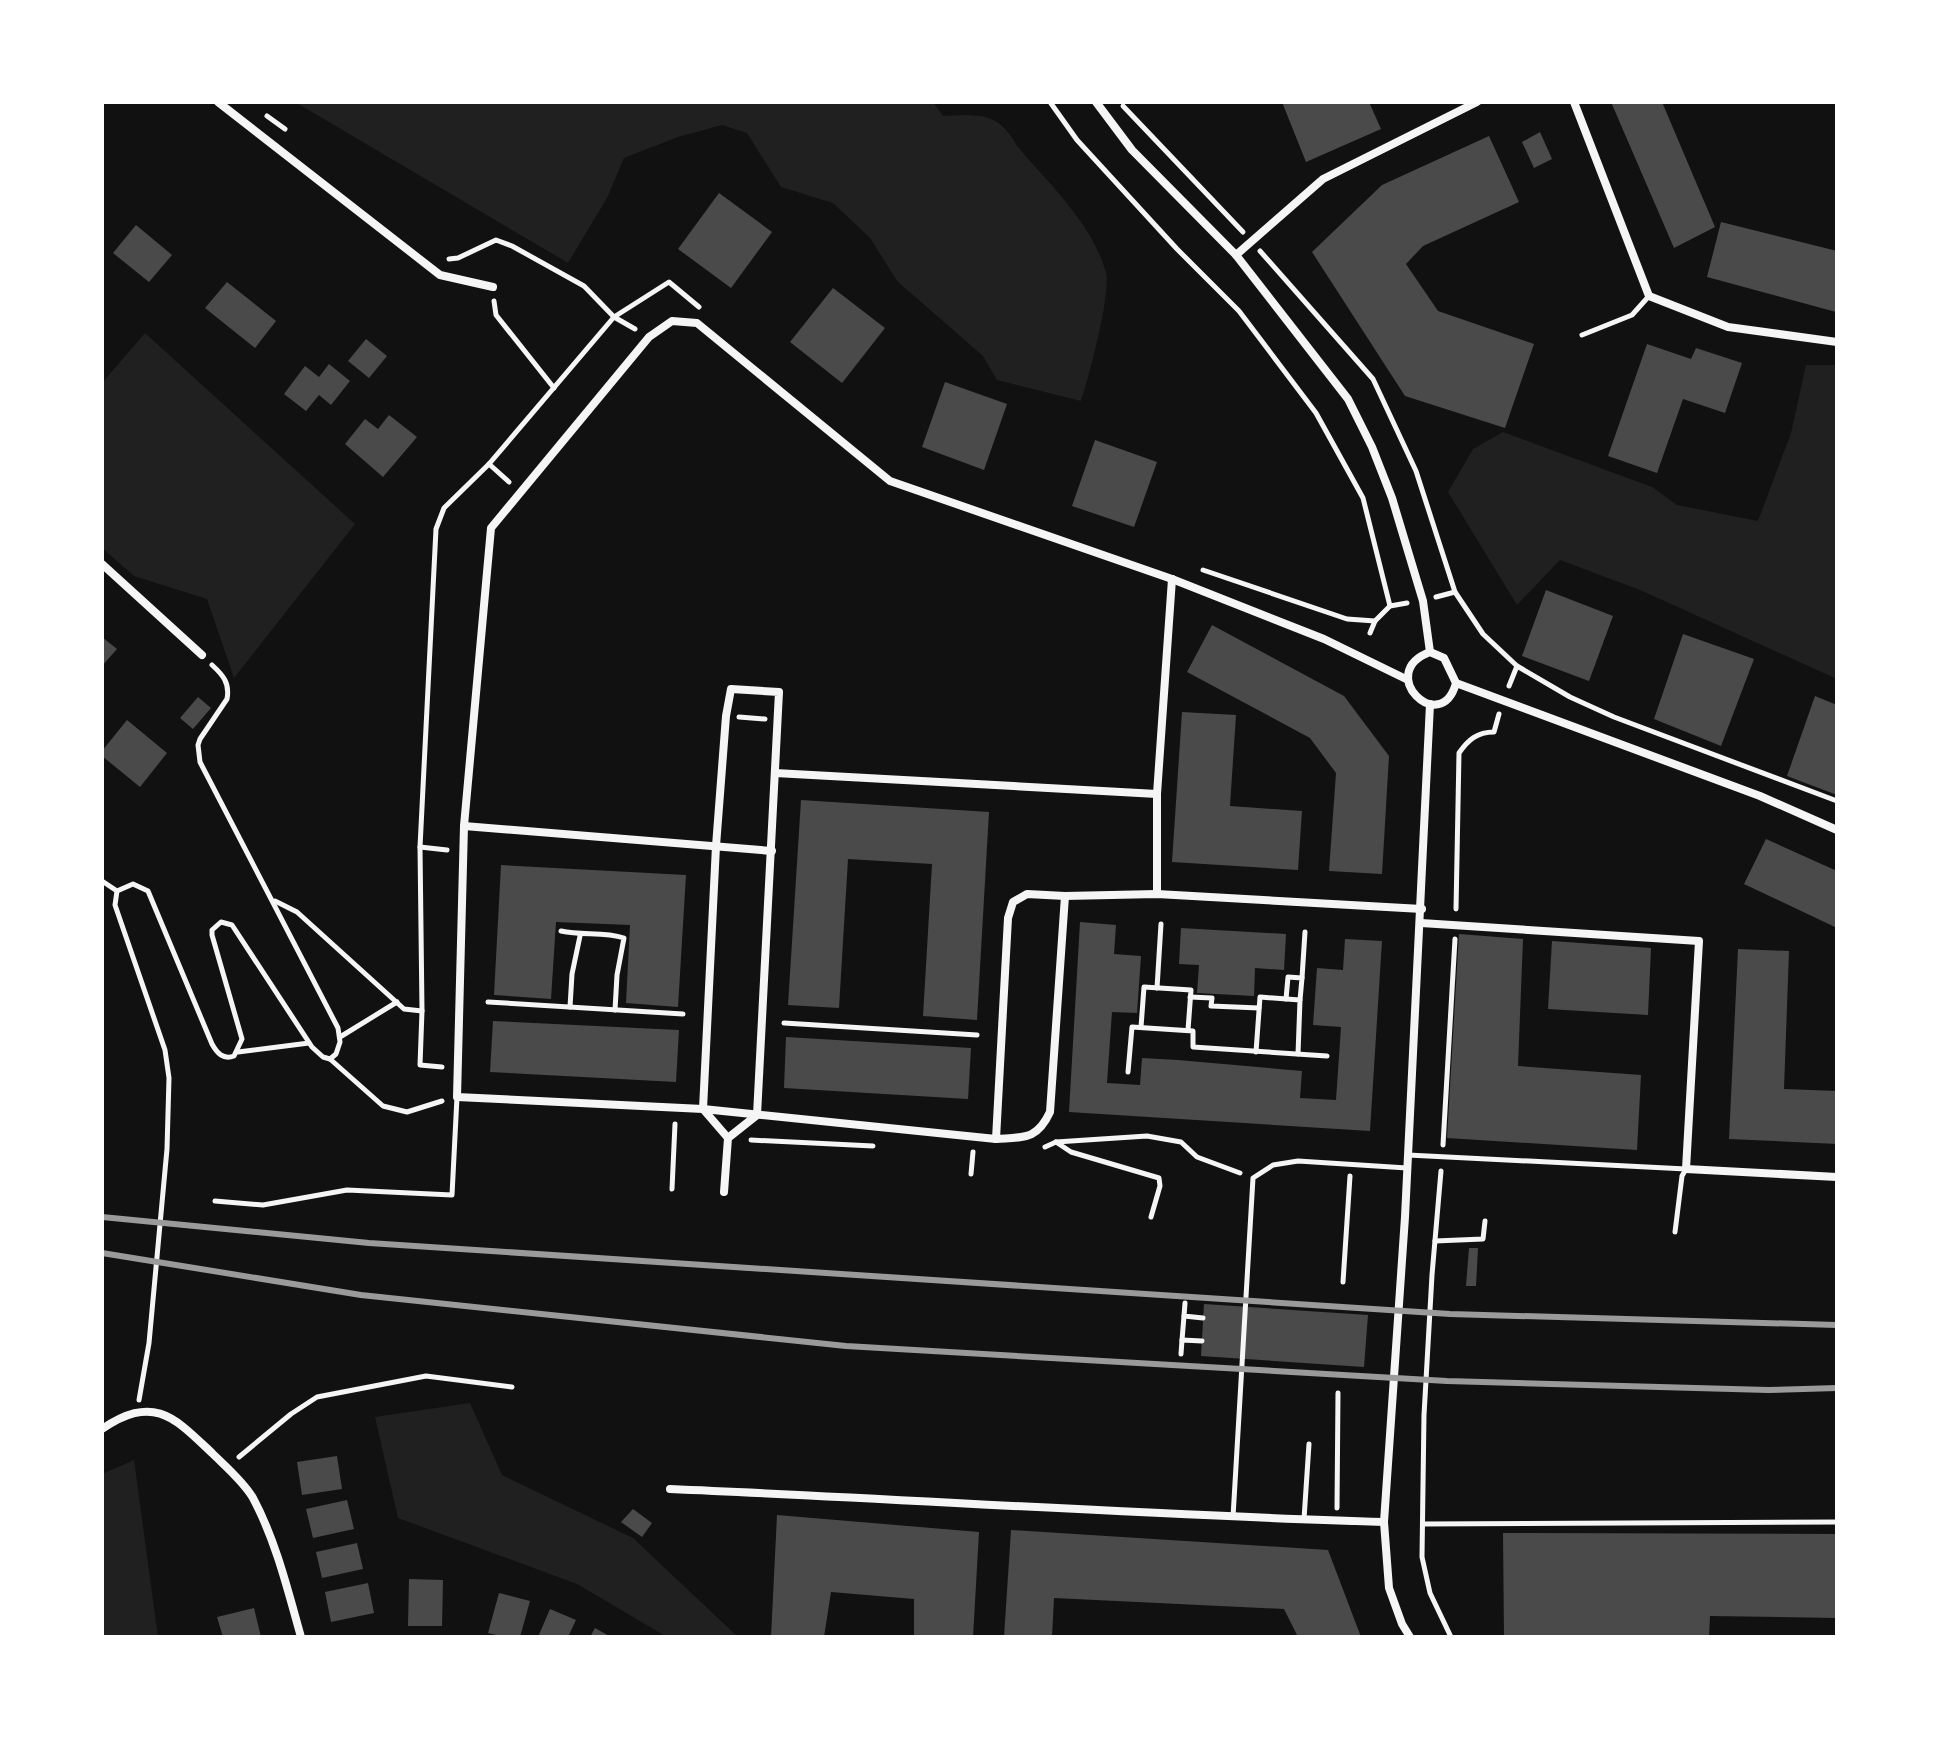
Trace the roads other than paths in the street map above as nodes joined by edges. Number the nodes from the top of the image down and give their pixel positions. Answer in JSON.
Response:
{"nodes":[{"id":1,"x":218,"y":102,"type":"edge"},
{"id":2,"x":1096,"y":102,"type":"edge"},
{"id":3,"x":1477,"y":102,"type":"edge"},
{"id":4,"x":1574,"y":102,"type":"edge"},
{"id":5,"x":1236,"y":255,"type":"junction"},
{"id":6,"x":493,"y":287,"type":"road end"},
{"id":7,"x":1649,"y":296,"type":"junction"},
{"id":8,"x":1582,"y":335,"type":"dead end"},
{"id":9,"x":1837,"y":342,"type":"edge"},
{"id":10,"x":102,"y":564,"type":"edge"},
{"id":11,"x":1172,"y":579,"type":"junction"},
{"id":12,"x":1430,"y":652,"type":"junction"},
{"id":13,"x":202,"y":655,"type":"road end"},
{"id":14,"x":1408,"y":680,"type":"junction"},
{"id":15,"x":1456,"y":683,"type":"junction"},
{"id":16,"x":1430,"y":704,"type":"junction"},
{"id":17,"x":775,"y":773,"type":"junction"},
{"id":18,"x":1157,"y":794,"type":"junction"},
{"id":19,"x":464,"y":826,"type":"junction"},
{"id":20,"x":1837,"y":830,"type":"edge"},
{"id":21,"x":716,"y":846,"type":"junction"},
{"id":22,"x":772,"y":851,"type":"junction"},
{"id":23,"x":1157,"y":894,"type":"junction"},
{"id":24,"x":1065,"y":896,"type":"junction"},
{"id":25,"x":1422,"y":909,"type":"junction"},
{"id":26,"x":1421,"y":923,"type":"junction"},
{"id":27,"x":457,"y":1097,"type":"junction"},
{"id":28,"x":703,"y":1109,"type":"junction"},
{"id":29,"x":757,"y":1115,"type":"junction"},
{"id":30,"x":728,"y":1138,"type":"junction"},
{"id":31,"x":996,"y":1139,"type":"junction"},
{"id":32,"x":1408,"y":1155,"type":"junction"},
{"id":33,"x":1408,"y":1168,"type":"junction"},
{"id":34,"x":1686,"y":1169,"type":"junction"},
{"id":35,"x":1837,"y":1177,"type":"edge"},
{"id":36,"x":724,"y":1192,"type":"dead end"},
{"id":37,"x":215,"y":1201,"type":"dead end"},
{"id":38,"x":1675,"y":1232,"type":"dead end"},
{"id":39,"x":102,"y":1429,"type":"edge"},
{"id":40,"x":1309,"y":1444,"type":"dead end"},
{"id":41,"x":670,"y":1489,"type":"dead end"},
{"id":42,"x":1233,"y":1518,"type":"junction"},
{"id":43,"x":1304,"y":1520,"type":"junction"},
{"id":44,"x":1384,"y":1522,"type":"junction"},
{"id":45,"x":301,"y":1637,"type":"edge"},
{"id":46,"x":1410,"y":1637,"type":"edge"}],
"edges":[{"from":1,"to":6,"type":"street"},
{"from":2,"to":5,"type":"street"},
{"from":3,"to":5,"type":"street"},
{"from":4,"to":7,"type":"street"},
{"from":5,"to":12,"type":"street"},
{"from":7,"to":8,"type":"lane"},
{"from":7,"to":9,"type":"street"},
{"from":10,"to":13,"type":"street"},
{"from":11,"to":14,"type":"street"},
{"from":11,"to":18,"type":"street"},
{"from":11,"to":19,"type":"street"},
{"from":12,"to":14,"type":"street"},
{"from":12,"to":15,"type":"street"},
{"from":14,"to":16,"type":"street"},
{"from":15,"to":16,"type":"street"},
{"from":15,"to":20,"type":"street"},
{"from":16,"to":25,"type":"street"},
{"from":17,"to":18,"type":"street"},
{"from":17,"to":21,"type":"street"},
{"from":17,"to":22,"type":"street"},
{"from":18,"to":23,"type":"street"},
{"from":19,"to":21,"type":"street"},
{"from":19,"to":27,"type":"street"},
{"from":21,"to":22,"type":"street"},
{"from":21,"to":28,"type":"street"},
{"from":22,"to":29,"type":"street"},
{"from":23,"to":24,"type":"street"},
{"from":23,"to":25,"type":"street"},
{"from":24,"to":31,"type":"street"},
{"from":24,"to":31,"type":"street"},
{"from":25,"to":26,"type":"street"},
{"from":26,"to":32,"type":"street"},
{"from":26,"to":34,"type":"street"},
{"from":27,"to":28,"type":"street"},
{"from":27,"to":37,"type":"lane"},
{"from":28,"to":29,"type":"street"},
{"from":28,"to":30,"type":"street"},
{"from":29,"to":30,"type":"street"},
{"from":29,"to":31,"type":"street"},
{"from":30,"to":36,"type":"street"},
{"from":32,"to":33,"type":"street"},
{"from":32,"to":34,"type":"lane"},
{"from":33,"to":42,"type":"lane"},
{"from":33,"to":44,"type":"street"},
{"from":34,"to":35,"type":"street"},
{"from":34,"to":38,"type":"lane"},
{"from":39,"to":45,"type":"street"},
{"from":40,"to":43,"type":"lane"},
{"from":41,"to":42,"type":"street"},
{"from":42,"to":43,"type":"street"},
{"from":43,"to":44,"type":"street"},
{"from":44,"to":46,"type":"street"}]}
